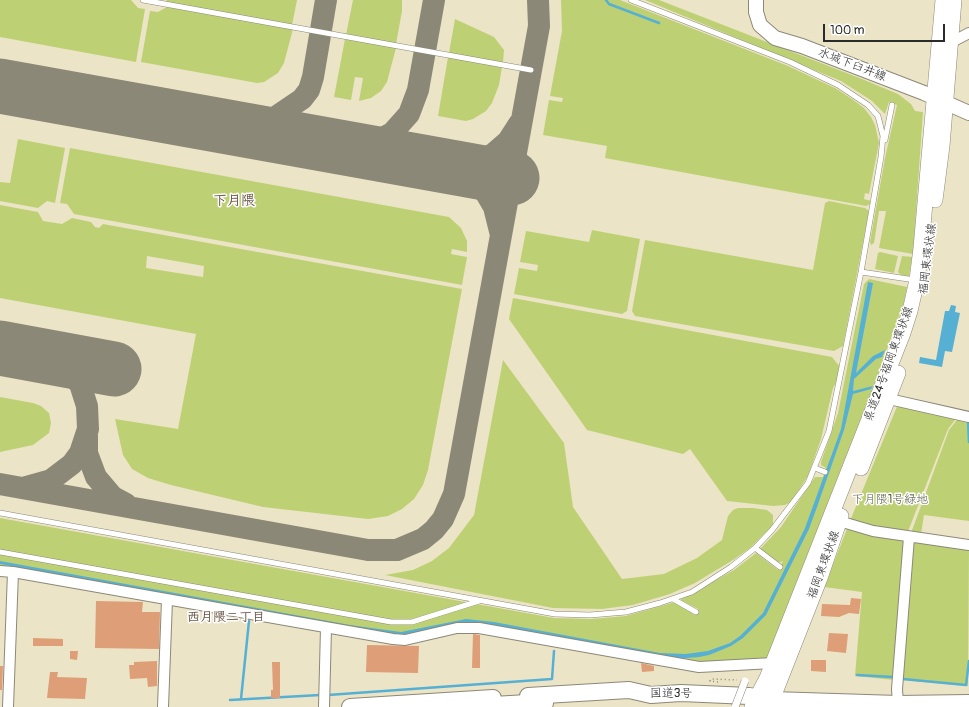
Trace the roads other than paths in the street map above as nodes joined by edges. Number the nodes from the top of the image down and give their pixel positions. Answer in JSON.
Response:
{"nodes":[{"id":1,"x":143,"y":0,"type":"edge"},
{"id":2,"x":631,"y":0,"type":"edge"},
{"id":3,"x":756,"y":0,"type":"edge"},
{"id":4,"x":943,"y":0,"type":"edge"},
{"id":5,"x":954,"y":0,"type":"edge"},
{"id":6,"x":969,"y":33,"type":"edge"},
{"id":7,"x":950,"y":43,"type":"junction"},
{"id":8,"x":531,"y":70,"type":"dead end"},
{"id":9,"x":940,"y":100,"type":"junction"},
{"id":10,"x":892,"y":105,"type":"dead end"},
{"id":11,"x":969,"y":112,"type":"edge"},
{"id":12,"x":881,"y":157,"type":"junction"},
{"id":13,"x":861,"y":272,"type":"junction"},
{"id":14,"x":917,"y":280,"type":"junction"},
{"id":15,"x":888,"y":399,"type":"junction"},
{"id":16,"x":969,"y":417,"type":"edge"},
{"id":17,"x":816,"y":468,"type":"junction"},
{"id":18,"x":825,"y":472,"type":"dead end"},
{"id":19,"x":0,"y":513,"type":"edge"},
{"id":20,"x":839,"y":521,"type":"junction"},
{"id":21,"x":909,"y":537,"type":"junction"},
{"id":22,"x":969,"y":545,"type":"edge"},
{"id":23,"x":756,"y":548,"type":"junction"},
{"id":24,"x":0,"y":552,"type":"edge"},
{"id":25,"x":780,"y":567,"type":"dead end"},
{"id":26,"x":0,"y":571,"type":"edge"},
{"id":27,"x":13,"y":572,"type":"junction"},
{"id":28,"x":673,"y":599,"type":"junction"},
{"id":29,"x":167,"y":600,"type":"junction"},
{"id":30,"x":480,"y":601,"type":"junction"},
{"id":31,"x":696,"y":612,"type":"dead end"},
{"id":32,"x":326,"y":628,"type":"junction"},
{"id":33,"x":773,"y":663,"type":"junction"},
{"id":34,"x":745,"y":681,"type":"road end"},
{"id":35,"x":651,"y":695,"type":"junction"},
{"id":36,"x":544,"y":703,"type":"joint"},
{"id":37,"x":762,"y":703,"type":"edge"},
{"id":38,"x":969,"y":703,"type":"edge"},
{"id":39,"x":898,"y":704,"type":"junction"},
{"id":40,"x":8,"y":707,"type":"edge"},
{"id":41,"x":163,"y":707,"type":"edge"},
{"id":42,"x":324,"y":707,"type":"edge"},
{"id":43,"x":350,"y":707,"type":"edge"},
{"id":44,"x":477,"y":707,"type":"edge"},
{"id":45,"x":735,"y":707,"type":"edge"}],
"edges":[{"from":1,"to":8,"type":"lane"},
{"from":2,"to":12,"type":"lane"},
{"from":3,"to":9,"type":"main road","name":"水城下臼井線"},
{"from":4,"to":9,"type":"main road","name":"県道24号福岡東環状線"},
{"from":5,"to":7,"type":"main road","name":"福岡東環状線"},
{"from":6,"to":7,"type":"street"},
{"from":7,"to":9,"type":"main road","name":"福岡東環状線"},
{"from":9,"to":11,"type":"main road","name":"水城下臼井線"},
{"from":9,"to":14,"type":"main road","name":"県道24号福岡東環状線"},
{"from":9,"to":15,"type":"main road","name":"福岡東環状線"},
{"from":10,"to":12,"type":"lane"},
{"from":12,"to":13,"type":"lane"},
{"from":13,"to":14,"type":"lane"},
{"from":13,"to":17,"type":"lane"},
{"from":14,"to":33,"type":"main road","name":"県道24号福岡東環状線"},
{"from":15,"to":16,"type":"street"},
{"from":15,"to":20,"type":"main road","name":"福岡東環状線"},
{"from":17,"to":18,"type":"lane"},
{"from":17,"to":23,"type":"lane"},
{"from":19,"to":30,"type":"lane"},
{"from":20,"to":21,"type":"street"},
{"from":20,"to":37,"type":"main road","name":"福岡東環状線"},
{"from":21,"to":22,"type":"street"},
{"from":21,"to":39,"type":"street"},
{"from":23,"to":25,"type":"lane"},
{"from":23,"to":28,"type":"lane"},
{"from":24,"to":30,"type":"lane"},
{"from":26,"to":27,"type":"street"},
{"from":27,"to":29,"type":"street"},
{"from":27,"to":40,"type":"street"},
{"from":28,"to":30,"type":"lane"},
{"from":28,"to":31,"type":"lane"},
{"from":29,"to":32,"type":"street"},
{"from":29,"to":41,"type":"street"},
{"from":32,"to":33,"type":"street"},
{"from":32,"to":42,"type":"street"},
{"from":33,"to":37,"type":"main road","name":"県道24号福岡東環状線"},
{"from":34,"to":45,"type":"street","bridge":true},
{"from":35,"to":36,"type":"highway"},
{"from":35,"to":37,"type":"highway","name":"国道3号"},
{"from":35,"to":43,"type":"highway","name":"国道3号"},
{"from":36,"to":44,"type":"highway"},
{"from":37,"to":39,"type":"highway","name":"国道3号"},
{"from":38,"to":39,"type":"highway","name":"国道3号"}]}
